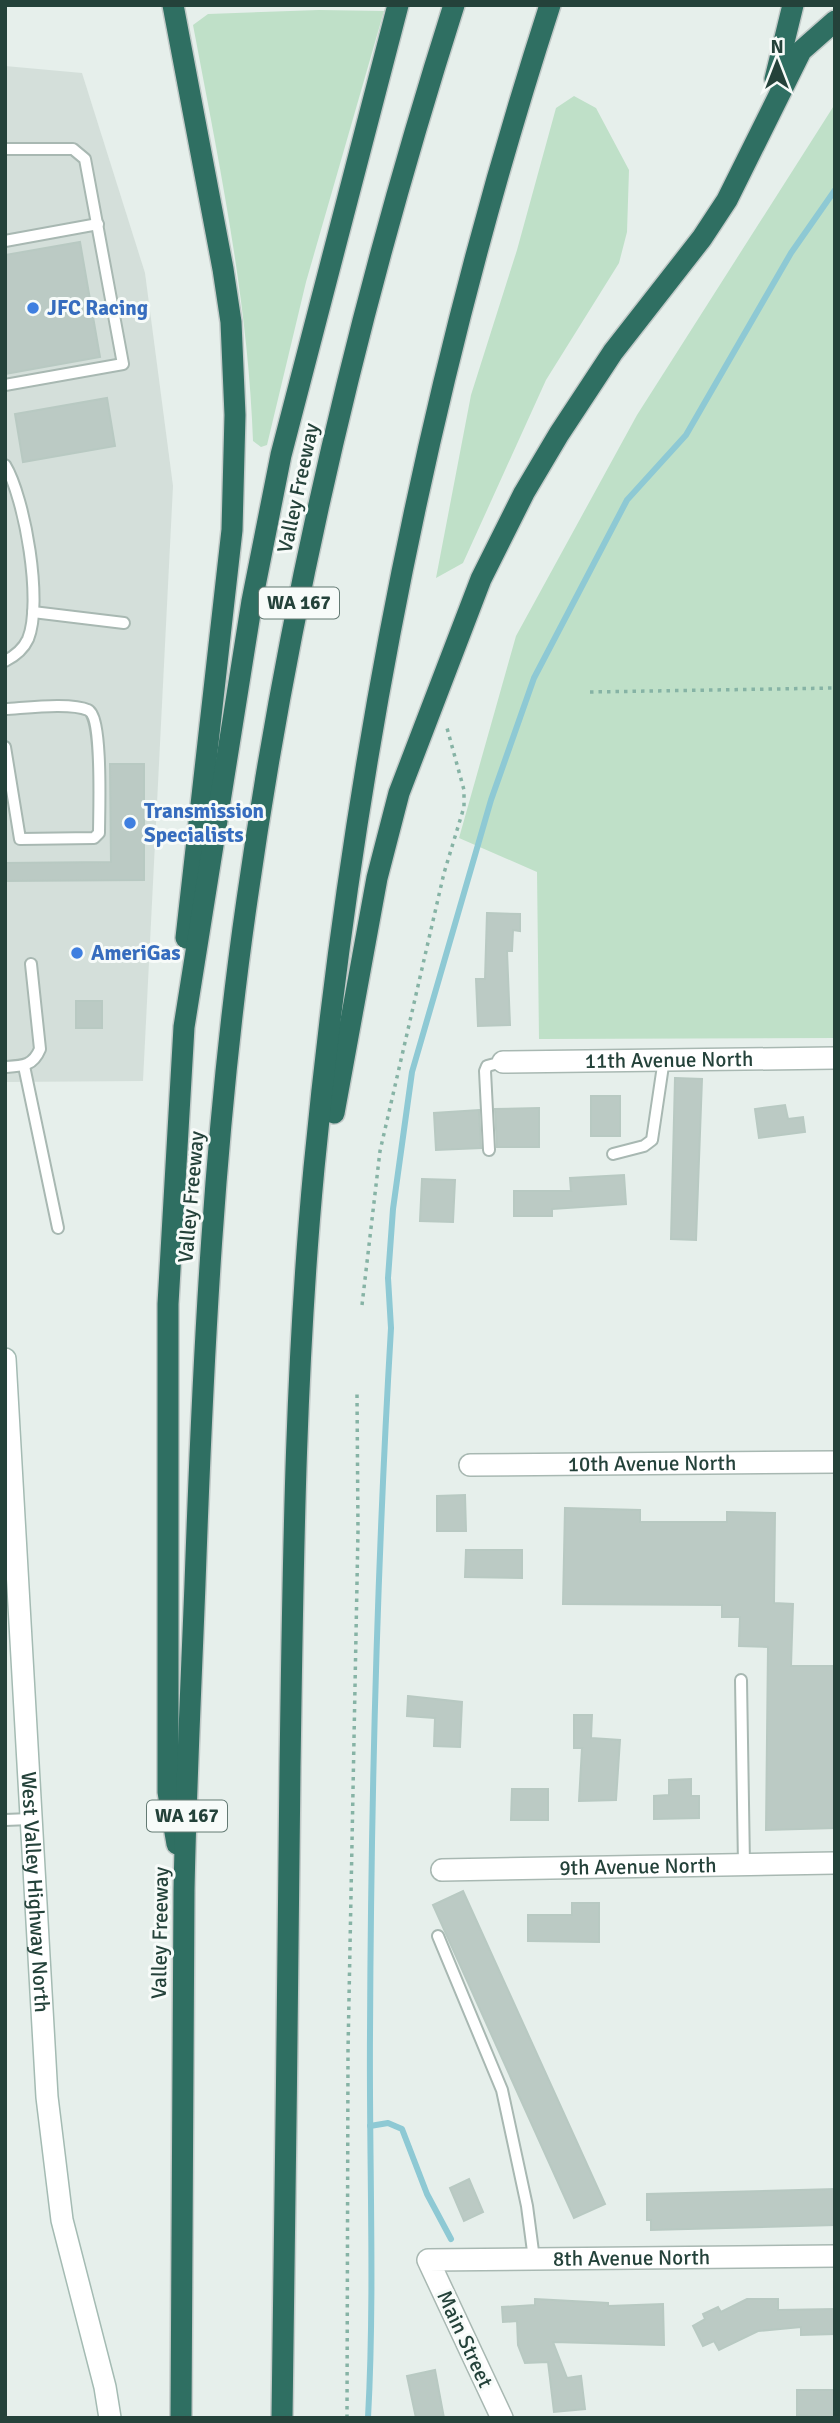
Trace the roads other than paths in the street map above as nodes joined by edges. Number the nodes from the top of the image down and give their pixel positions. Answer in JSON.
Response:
{"nodes":[{"id":1,"x":173,"y":5,"type":"edge"},
{"id":2,"x":398,"y":5,"type":"edge"},
{"id":3,"x":454,"y":5,"type":"edge"},
{"id":4,"x":550,"y":5,"type":"edge"},
{"id":5,"x":793,"y":5,"type":"edge"},
{"id":6,"x":835,"y":21,"type":"edge"},
{"id":7,"x":5,"y":149,"type":"edge"},
{"id":8,"x":742,"y":174,"type":"junction"},
{"id":9,"x":98,"y":224,"type":"junction"},
{"id":10,"x":5,"y":241,"type":"edge"},
{"id":11,"x":5,"y":385,"type":"edge"},
{"id":12,"x":5,"y":466,"type":"edge"},
{"id":13,"x":33,"y":612,"type":"junction"},
{"id":14,"x":124,"y":623,"type":"dead end"},
{"id":15,"x":5,"y":661,"type":"edge"},
{"id":16,"x":5,"y":709,"type":"edge"},
{"id":17,"x":5,"y":747,"type":"edge"},
{"id":18,"x":31,"y":964,"type":"dead end"},
{"id":19,"x":184,"y":1027,"type":"junction"},
{"id":20,"x":835,"y":1058,"type":"edge"},
{"id":21,"x":664,"y":1059,"type":"junction"},
{"id":22,"x":504,"y":1062,"type":"joint"},
{"id":23,"x":24,"y":1066,"type":"junction"},
{"id":24,"x":5,"y":1067,"type":"edge"},
{"id":25,"x":489,"y":1150,"type":"dead end"},
{"id":26,"x":613,"y":1154,"type":"dead end"},
{"id":27,"x":58,"y":1228,"type":"dead end"},
{"id":28,"x":303,"y":1319,"type":"junction"},
{"id":29,"x":5,"y":1359,"type":"edge"},
{"id":30,"x":835,"y":1462,"type":"edge"},
{"id":31,"x":470,"y":1465,"type":"dead end"},
{"id":32,"x":741,"y":1680,"type":"dead end"},
{"id":33,"x":30,"y":1819,"type":"junction"},
{"id":34,"x":5,"y":1820,"type":"edge"},
{"id":35,"x":835,"y":1863,"type":"edge"},
{"id":36,"x":744,"y":1865,"type":"junction"},
{"id":37,"x":442,"y":1870,"type":"dead end"},
{"id":38,"x":184,"y":1890,"type":"junction"},
{"id":39,"x":438,"y":1936,"type":"dead end"},
{"id":40,"x":835,"y":2256,"type":"edge"},
{"id":41,"x":534,"y":2259,"type":"junction"},
{"id":42,"x":428,"y":2260,"type":"joint"},
{"id":43,"x":110,"y":2418,"type":"edge"},
{"id":44,"x":181,"y":2418,"type":"edge"},
{"id":45,"x":282,"y":2418,"type":"edge"},
{"id":46,"x":502,"y":2418,"type":"edge"}],
"edges":[{"from":1,"to":19,"type":"highway"},
{"from":2,"to":19,"type":"highway"},
{"from":3,"to":38,"type":"highway","name":"Valley Freeway","number":"WA 167"},
{"from":4,"to":28,"type":"highway"},
{"from":5,"to":8,"type":"highway"},
{"from":6,"to":8,"type":"highway"},
{"from":7,"to":9,"type":"lane"},
{"from":8,"to":28,"type":"highway"},
{"from":9,"to":10,"type":"lane"},
{"from":9,"to":11,"type":"lane"},
{"from":12,"to":13,"type":"lane"},
{"from":13,"to":14,"type":"lane"},
{"from":13,"to":15,"type":"lane"},
{"from":16,"to":17,"type":"lane"},
{"from":18,"to":23,"type":"lane"},
{"from":19,"to":38,"type":"highway"},
{"from":20,"to":21,"type":"street","name":"11th Avenue North"},
{"from":21,"to":22,"type":"street","name":"11th Avenue North"},
{"from":21,"to":26,"type":"lane"},
{"from":22,"to":25,"type":"lane"},
{"from":23,"to":24,"type":"lane"},
{"from":23,"to":27,"type":"lane"},
{"from":28,"to":45,"type":"highway"},
{"from":29,"to":33,"type":"street","name":"West Valley Highway North"},
{"from":30,"to":31,"type":"street","name":"10th Avenue North"},
{"from":32,"to":36,"type":"lane"},
{"from":33,"to":34,"type":"lane"},
{"from":33,"to":43,"type":"street","name":"West Valley Highway North"},
{"from":35,"to":36,"type":"street","name":"9th Avenue North"},
{"from":36,"to":37,"type":"street","name":"9th Avenue North"},
{"from":38,"to":44,"type":"highway","name":"Valley Freeway","number":"WA 167"},
{"from":39,"to":41,"type":"lane"},
{"from":40,"to":41,"type":"street","name":"8th Avenue North"},
{"from":41,"to":42,"type":"street","name":"8th Avenue North"},
{"from":42,"to":46,"type":"street","name":"Main Street"}]}
